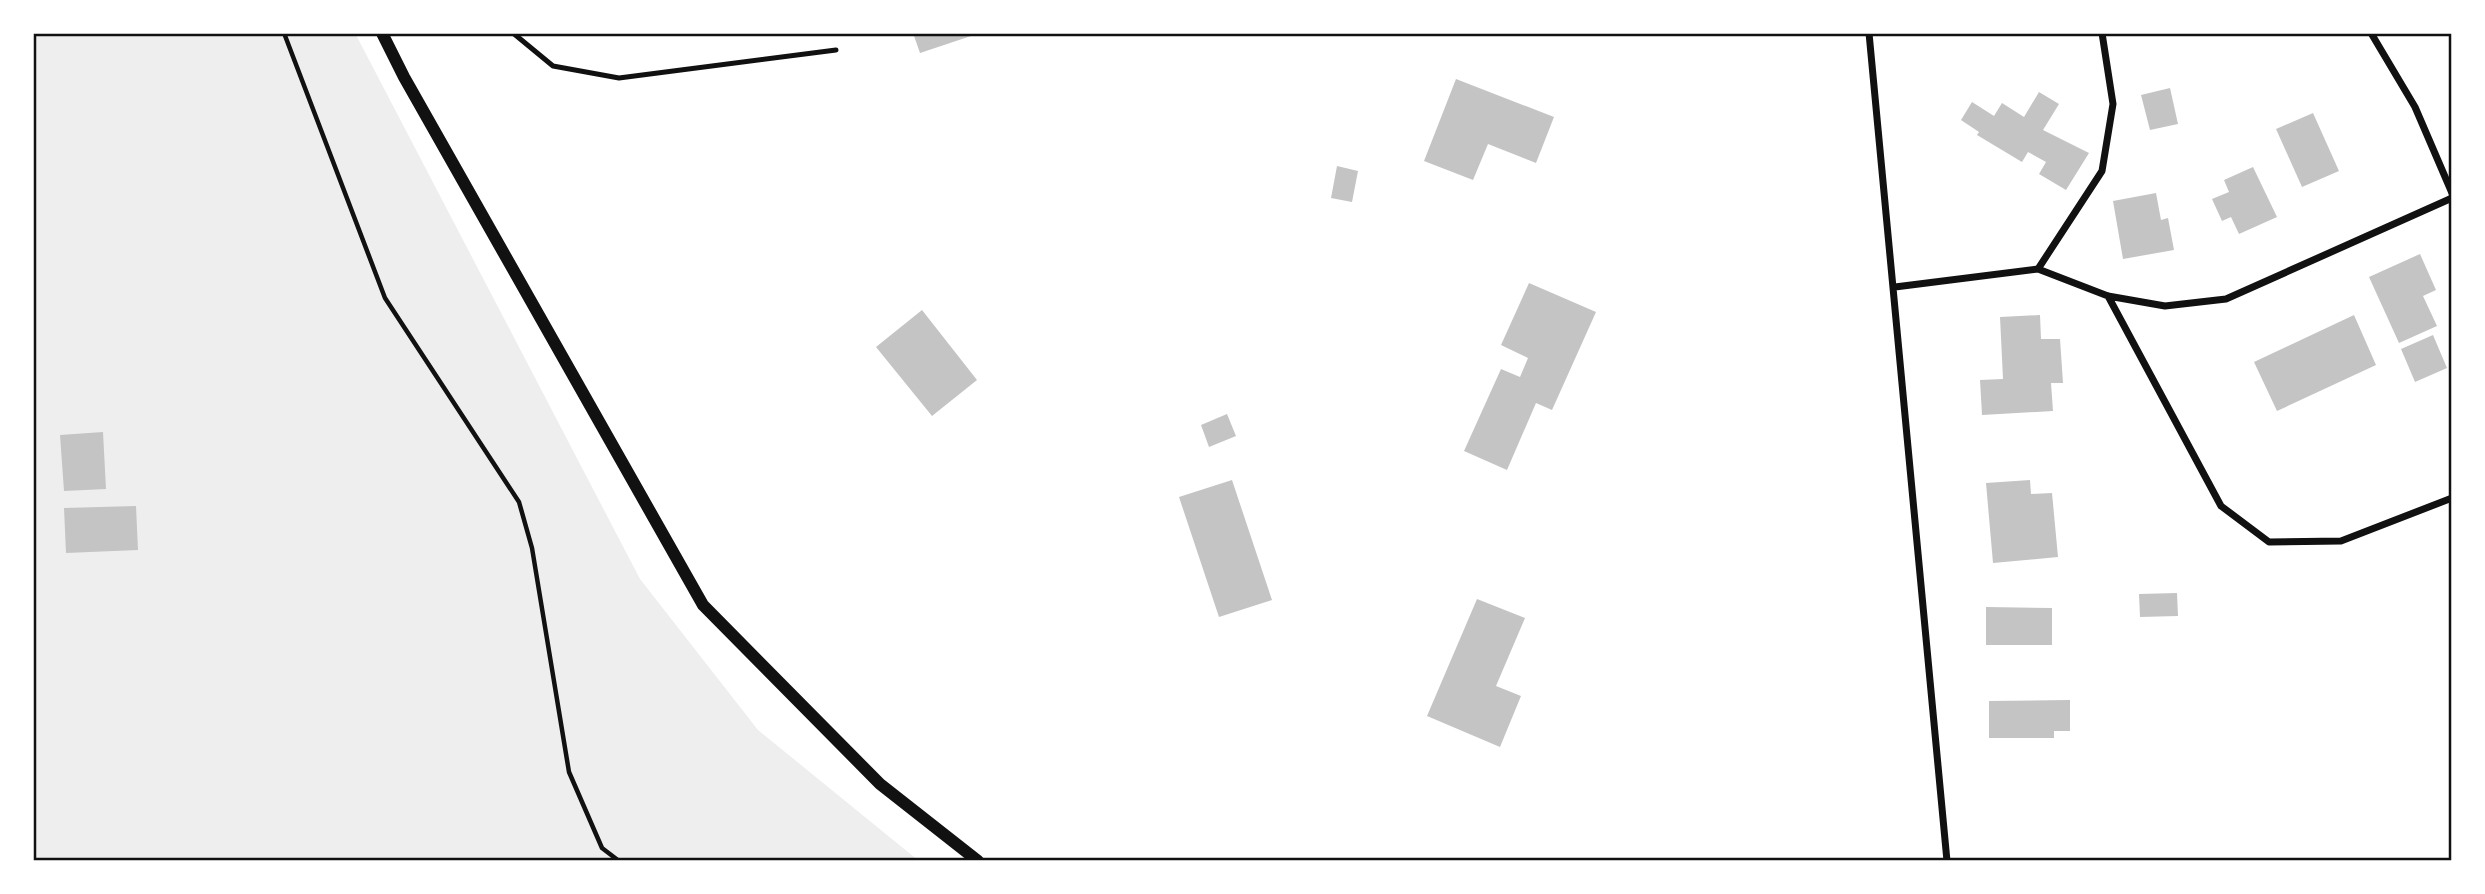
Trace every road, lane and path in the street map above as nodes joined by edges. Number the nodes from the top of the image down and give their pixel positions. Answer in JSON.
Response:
{"nodes":[{"id":1,"x":284,"y":33,"type":"edge"},
{"id":2,"x":382,"y":33,"type":"edge"},
{"id":3,"x":513,"y":33,"type":"edge"},
{"id":4,"x":1869,"y":33,"type":"edge"},
{"id":5,"x":2102,"y":33,"type":"edge"},
{"id":6,"x":2371,"y":33,"type":"edge"},
{"id":7,"x":836,"y":50,"type":"dead end"},
{"id":8,"x":2452,"y":195,"type":"edge"},
{"id":9,"x":2038,"y":269,"type":"junction"},
{"id":10,"x":1895,"y":287,"type":"junction"},
{"id":11,"x":2108,"y":296,"type":"junction"},
{"id":12,"x":2452,"y":498,"type":"edge"},
{"id":13,"x":619,"y":861,"type":"edge"},
{"id":14,"x":978,"y":861,"type":"edge"},
{"id":15,"x":1947,"y":861,"type":"edge"}],
"edges":[{"from":1,"to":13,"type":"path"},
{"from":2,"to":14,"type":"street"},
{"from":3,"to":7,"type":"lane"},
{"from":4,"to":10,"type":"street"},
{"from":5,"to":9,"type":"street"},
{"from":6,"to":8,"type":"street"},
{"from":8,"to":11,"type":"street"},
{"from":9,"to":10,"type":"street"},
{"from":9,"to":11,"type":"street"},
{"from":10,"to":15,"type":"street"},
{"from":11,"to":12,"type":"street"}]}
